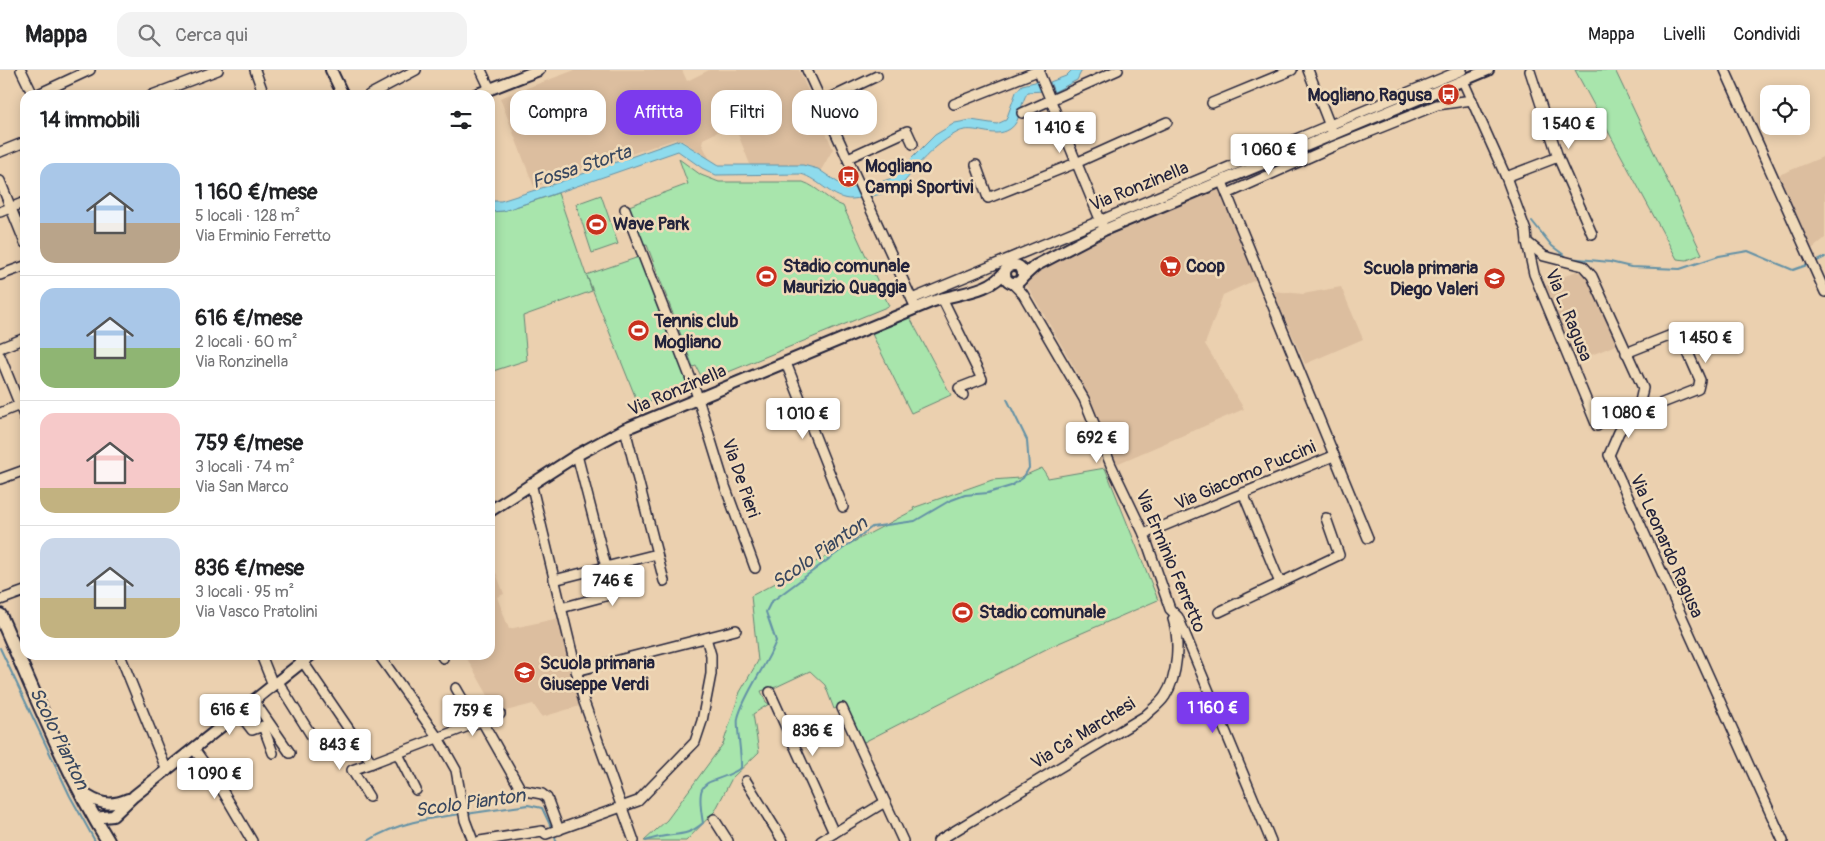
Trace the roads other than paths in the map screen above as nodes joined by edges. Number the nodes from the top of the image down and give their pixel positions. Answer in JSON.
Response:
{"nodes":[{"id":1,"x":21,"y":70,"type":"edge"},
{"id":2,"x":218,"y":70,"type":"edge"},
{"id":3,"x":255,"y":70,"type":"edge"},
{"id":4,"x":331,"y":70,"type":"edge"},
{"id":5,"x":481,"y":70,"type":"edge"},
{"id":6,"x":539,"y":70,"type":"edge"},
{"id":7,"x":807,"y":70,"type":"edge"},
{"id":8,"x":1118,"y":70,"type":"edge"},
{"id":9,"x":1292,"y":70,"type":"edge"},
{"id":10,"x":1308,"y":70,"type":"edge"},
{"id":11,"x":1488,"y":70,"type":"edge"},
{"id":12,"x":1724,"y":70,"type":"edge"},
{"id":13,"x":85,"y":71,"type":"edge"},
{"id":14,"x":413,"y":71,"type":"edge"},
{"id":15,"x":1039,"y":71,"type":"edge"},
{"id":16,"x":1530,"y":72,"type":"dead end"},
{"id":17,"x":1462,"y":75,"type":"edge"},
{"id":18,"x":877,"y":76,"type":"dead end"},
{"id":19,"x":490,"y":89,"type":"joint"},
{"id":20,"x":31,"y":90,"type":"edge"},
{"id":21,"x":45,"y":90,"type":"edge"},
{"id":22,"x":165,"y":90,"type":"edge"},
{"id":23,"x":262,"y":90,"type":"edge"},
{"id":24,"x":341,"y":90,"type":"edge"},
{"id":25,"x":378,"y":90,"type":"edge"},
{"id":26,"x":816,"y":90,"type":"edge"},
{"id":27,"x":847,"y":90,"type":"edge"},
{"id":28,"x":1472,"y":100,"type":"junction"},
{"id":29,"x":1050,"y":101,"type":"junction"},
{"id":30,"x":1212,"y":103,"type":"dead end"},
{"id":31,"x":954,"y":104,"type":"dead end"},
{"id":32,"x":1022,"y":113,"type":"dead end"},
{"id":33,"x":1167,"y":122,"type":"dead end"},
{"id":34,"x":1332,"y":131,"type":"junction"},
{"id":35,"x":837,"y":135,"type":"edge"},
{"id":36,"x":20,"y":144,"type":"edge"},
{"id":37,"x":913,"y":144,"type":"dead end"},
{"id":38,"x":0,"y":152,"type":"edge"},
{"id":39,"x":1558,"y":156,"type":"junction"},
{"id":40,"x":848,"y":158,"type":"junction"},
{"id":41,"x":1076,"y":163,"type":"junction"},
{"id":42,"x":976,"y":165,"type":"dead end"},
{"id":43,"x":1506,"y":177,"type":"junction"},
{"id":44,"x":0,"y":181,"type":"edge"},
{"id":45,"x":1222,"y":182,"type":"junction"},
{"id":46,"x":1227,"y":194,"type":"junction"},
{"id":47,"x":20,"y":204,"type":"edge"},
{"id":48,"x":11,"y":208,"type":"junction"},
{"id":49,"x":625,"y":209,"type":"dead end"},
{"id":50,"x":0,"y":212,"type":"edge"},
{"id":51,"x":1100,"y":220,"type":"junction"},
{"id":52,"x":20,"y":230,"type":"edge"},
{"id":53,"x":1104,"y":230,"type":"junction"},
{"id":54,"x":1592,"y":234,"type":"dead end"},
{"id":55,"x":1527,"y":242,"type":"junction"},
{"id":56,"x":1041,"y":263,"type":"junction"},
{"id":57,"x":1016,"y":265,"type":"junction"},
{"id":58,"x":20,"y":268,"type":"edge"},
{"id":59,"x":1006,"y":271,"type":"junction"},
{"id":60,"x":0,"y":275,"type":"edge"},
{"id":61,"x":1017,"y":280,"type":"junction"},
{"id":62,"x":986,"y":286,"type":"junction"},
{"id":63,"x":1825,"y":292,"type":"edge"},
{"id":64,"x":942,"y":298,"type":"junction"},
{"id":65,"x":914,"y":304,"type":"junction"},
{"id":66,"x":20,"y":340,"type":"edge"},
{"id":67,"x":0,"y":348,"type":"edge"},
{"id":68,"x":1626,"y":353,"type":"junction"},
{"id":69,"x":0,"y":356,"type":"edge"},
{"id":70,"x":786,"y":363,"type":"junction"},
{"id":71,"x":963,"y":396,"type":"dead end"},
{"id":72,"x":698,"y":398,"type":"junction"},
{"id":73,"x":20,"y":400,"type":"edge"},
{"id":74,"x":20,"y":405,"type":"edge"},
{"id":75,"x":1639,"y":406,"type":"junction"},
{"id":76,"x":0,"y":413,"type":"edge"},
{"id":77,"x":1598,"y":426,"type":"dead end"},
{"id":78,"x":625,"y":429,"type":"junction"},
{"id":79,"x":577,"y":455,"type":"junction"},
{"id":80,"x":1330,"y":457,"type":"dead end"},
{"id":81,"x":20,"y":472,"type":"edge"},
{"id":82,"x":0,"y":479,"type":"edge"},
{"id":83,"x":531,"y":483,"type":"junction"},
{"id":84,"x":1242,"y":493,"type":"junction"},
{"id":85,"x":843,"y":507,"type":"dead end"},
{"id":86,"x":495,"y":508,"type":"edge"},
{"id":87,"x":1326,"y":518,"type":"dead end"},
{"id":88,"x":1144,"y":534,"type":"junction"},
{"id":89,"x":1368,"y":538,"type":"dead end"},
{"id":90,"x":657,"y":554,"type":"junction"},
{"id":91,"x":606,"y":567,"type":"junction"},
{"id":92,"x":755,"y":568,"type":"dead end"},
{"id":93,"x":554,"y":580,"type":"junction"},
{"id":94,"x":664,"y":581,"type":"dead end"},
{"id":95,"x":1280,"y":584,"type":"junction"},
{"id":96,"x":20,"y":593,"type":"edge"},
{"id":97,"x":0,"y":600,"type":"edge"},
{"id":98,"x":561,"y":608,"type":"junction"},
{"id":99,"x":1170,"y":609,"type":"junction"},
{"id":100,"x":1219,"y":612,"type":"dead end"},
{"id":101,"x":0,"y":615,"type":"edge"},
{"id":102,"x":736,"y":630,"type":"dead end"},
{"id":103,"x":706,"y":638,"type":"junction"},
{"id":104,"x":122,"y":660,"type":"edge"},
{"id":105,"x":263,"y":660,"type":"edge"},
{"id":106,"x":305,"y":660,"type":"edge"},
{"id":107,"x":308,"y":660,"type":"edge"},
{"id":108,"x":383,"y":660,"type":"edge"},
{"id":109,"x":576,"y":671,"type":"junction"},
{"id":110,"x":275,"y":684,"type":"junction"},
{"id":111,"x":456,"y":688,"type":"dead end"},
{"id":112,"x":770,"y":692,"type":"dead end"},
{"id":113,"x":254,"y":700,"type":"junction"},
{"id":114,"x":842,"y":708,"type":"dead end"},
{"id":115,"x":239,"y":712,"type":"junction"},
{"id":116,"x":500,"y":714,"type":"dead end"},
{"id":117,"x":479,"y":722,"type":"junction"},
{"id":118,"x":438,"y":738,"type":"junction"},
{"id":119,"x":194,"y":749,"type":"junction"},
{"id":120,"x":273,"y":753,"type":"dead end"},
{"id":121,"x":290,"y":753,"type":"dead end"},
{"id":122,"x":323,"y":754,"type":"dead end"},
{"id":123,"x":398,"y":754,"type":"junction"},
{"id":124,"x":372,"y":763,"type":"junction"},
{"id":125,"x":166,"y":771,"type":"junction"},
{"id":126,"x":746,"y":781,"type":"dead end"},
{"id":127,"x":78,"y":790,"type":"junction"},
{"id":128,"x":416,"y":790,"type":"dead end"},
{"id":129,"x":134,"y":796,"type":"junction"},
{"id":130,"x":369,"y":797,"type":"dead end"},
{"id":131,"x":885,"y":802,"type":"junction"},
{"id":132,"x":106,"y":805,"type":"junction"},
{"id":133,"x":621,"y":808,"type":"junction"},
{"id":134,"x":113,"y":816,"type":"junction"},
{"id":135,"x":94,"y":818,"type":"junction"},
{"id":136,"x":714,"y":819,"type":"dead end"},
{"id":137,"x":834,"y":833,"type":"junction"},
{"id":138,"x":551,"y":834,"type":"edge"},
{"id":139,"x":109,"y":841,"type":"edge"},
{"id":140,"x":252,"y":841,"type":"edge"},
{"id":141,"x":473,"y":841,"type":"edge"},
{"id":142,"x":480,"y":841,"type":"edge"},
{"id":143,"x":634,"y":841,"type":"edge"},
{"id":144,"x":728,"y":841,"type":"edge"},
{"id":145,"x":783,"y":841,"type":"edge"},
{"id":146,"x":821,"y":841,"type":"edge"},
{"id":147,"x":903,"y":841,"type":"edge"},
{"id":148,"x":938,"y":841,"type":"edge"},
{"id":149,"x":1271,"y":841,"type":"edge"},
{"id":150,"x":1783,"y":841,"type":"edge"}],
"edges":[{"from":1,"to":20,"type":"street"},
{"from":2,"to":22,"type":"street"},
{"from":3,"to":23,"type":"street"},
{"from":4,"to":24,"type":"street"},
{"from":5,"to":19,"type":"street"},
{"from":6,"to":19,"type":"street"},
{"from":7,"to":26,"type":"street"},
{"from":8,"to":29,"type":"street"},
{"from":9,"to":30,"type":"street"},
{"from":10,"to":34,"type":"street"},
{"from":11,"to":17,"type":"street","name":"Via Ronzinella"},
{"from":12,"to":63,"type":"street"},
{"from":13,"to":21,"type":"street"},
{"from":14,"to":25,"type":"street"},
{"from":15,"to":29,"type":"street"},
{"from":15,"to":31,"type":"street"},
{"from":16,"to":39,"type":"street"},
{"from":17,"to":28,"type":"street"},
{"from":17,"to":34,"type":"street","name":"Via Ronzinella"},
{"from":18,"to":27,"type":"street"},
{"from":28,"to":43,"type":"street"},
{"from":28,"to":46,"type":"street"},
{"from":29,"to":32,"type":"street"},
{"from":29,"to":41,"type":"street"},
{"from":33,"to":41,"type":"street"},
{"from":34,"to":45,"type":"street","name":"Via Ronzinella"},
{"from":34,"to":51,"type":"street","name":"Via Ronzinella"},
{"from":35,"to":40,"type":"street"},
{"from":36,"to":38,"type":"street"},
{"from":37,"to":40,"type":"street"},
{"from":39,"to":43,"type":"street"},
{"from":39,"to":54,"type":"street"},
{"from":40,"to":65,"type":"street"},
{"from":41,"to":42,"type":"street"},
{"from":41,"to":51,"type":"street"},
{"from":43,"to":55,"type":"street"},
{"from":44,"to":48,"type":"street"},
{"from":45,"to":46,"type":"street"},
{"from":45,"to":53,"type":"street","name":"Via Ronzinella"},
{"from":46,"to":89,"type":"street"},
{"from":47,"to":48,"type":"street"},
{"from":48,"to":50,"type":"street"},
{"from":48,"to":52,"type":"street"},
{"from":49,"to":72,"type":"street","name":"Via De Pieri"},
{"from":51,"to":53,"type":"street"},
{"from":51,"to":65,"type":"street","name":"Via Ronzinella"},
{"from":53,"to":56,"type":"street","name":"Via Ronzinella"},
{"from":55,"to":68,"type":"street"},
{"from":55,"to":77,"type":"street","name":"Via L. Ragusa"},
{"from":56,"to":57,"type":"street","name":"Via Ronzinella"},
{"from":56,"to":61,"type":"street","name":"Via Ronzinella"},
{"from":57,"to":59,"type":"street","name":"Via Ronzinella"},
{"from":57,"to":61,"type":"street"},
{"from":58,"to":60,"type":"street"},
{"from":59,"to":61,"type":"street"},
{"from":59,"to":62,"type":"street","name":"Via Ronzinella"},
{"from":61,"to":62,"type":"street","name":"Via Ronzinella"},
{"from":61,"to":88,"type":"street","name":"Via Erminio Ferretto"},
{"from":62,"to":64,"type":"street","name":"Via Ronzinella"},
{"from":64,"to":65,"type":"street","name":"Via Ronzinella"},
{"from":64,"to":71,"type":"street"},
{"from":65,"to":70,"type":"street","name":"Via Ronzinella"},
{"from":66,"to":67,"type":"street"},
{"from":68,"to":75,"type":"street"},
{"from":68,"to":75,"type":"street"},
{"from":69,"to":73,"type":"street"},
{"from":70,"to":72,"type":"street","name":"Via Ronzinella"},
{"from":70,"to":85,"type":"street"},
{"from":72,"to":78,"type":"street","name":"Via Ronzinella"},
{"from":72,"to":92,"type":"street","name":"Via De Pieri"},
{"from":74,"to":76,"type":"street"},
{"from":75,"to":150,"type":"street","name":"Via Leonardo Ragusa"},
{"from":78,"to":79,"type":"street","name":"Via Ronzinella"},
{"from":78,"to":90,"type":"street"},
{"from":79,"to":83,"type":"street","name":"Via Ronzinella"},
{"from":79,"to":91,"type":"street"},
{"from":80,"to":84,"type":"street","name":"Via Giacomo Puccini"},
{"from":81,"to":82,"type":"street"},
{"from":83,"to":86,"type":"street","name":"Via Ronzinella"},
{"from":83,"to":93,"type":"street"},
{"from":84,"to":88,"type":"street","name":"Via Giacomo Puccini"},
{"from":84,"to":95,"type":"street"},
{"from":87,"to":95,"type":"street"},
{"from":88,"to":99,"type":"street","name":"Via Erminio Ferretto"},
{"from":90,"to":91,"type":"street"},
{"from":90,"to":94,"type":"street"},
{"from":91,"to":93,"type":"street"},
{"from":91,"to":98,"type":"street"},
{"from":93,"to":98,"type":"street"},
{"from":95,"to":100,"type":"street"},
{"from":96,"to":97,"type":"street"},
{"from":98,"to":109,"type":"street"},
{"from":99,"to":148,"type":"street","name":"Via Ca' Marchesi"},
{"from":99,"to":149,"type":"street","name":"Via Erminio Ferretto"},
{"from":101,"to":127,"type":"main road"},
{"from":102,"to":103,"type":"street"},
{"from":103,"to":109,"type":"street"},
{"from":103,"to":133,"type":"street"},
{"from":104,"to":125,"type":"street"},
{"from":105,"to":110,"type":"street"},
{"from":106,"to":110,"type":"street"},
{"from":107,"to":124,"type":"street"},
{"from":108,"to":118,"type":"street"},
{"from":109,"to":133,"type":"street"},
{"from":110,"to":113,"type":"street"},
{"from":110,"to":122,"type":"street"},
{"from":111,"to":117,"type":"street"},
{"from":112,"to":137,"type":"street"},
{"from":113,"to":115,"type":"street"},
{"from":113,"to":121,"type":"street"},
{"from":114,"to":131,"type":"street"},
{"from":115,"to":119,"type":"street"},
{"from":115,"to":120,"type":"street"},
{"from":116,"to":117,"type":"street"},
{"from":117,"to":118,"type":"street"},
{"from":117,"to":138,"type":"street"},
{"from":118,"to":123,"type":"street"},
{"from":118,"to":141,"type":"street"},
{"from":119,"to":125,"type":"street"},
{"from":119,"to":140,"type":"street"},
{"from":123,"to":124,"type":"street"},
{"from":123,"to":128,"type":"street"},
{"from":124,"to":130,"type":"street"},
{"from":125,"to":129,"type":"street"},
{"from":126,"to":145,"type":"street"},
{"from":127,"to":132,"type":"street"},
{"from":127,"to":135,"type":"main road"},
{"from":129,"to":132,"type":"street"},
{"from":129,"to":134,"type":"street"},
{"from":131,"to":137,"type":"street"},
{"from":131,"to":147,"type":"street"},
{"from":132,"to":135,"type":"street"},
{"from":133,"to":138,"type":"street"},
{"from":133,"to":143,"type":"street"},
{"from":134,"to":135,"type":"street"},
{"from":134,"to":139,"type":"street"},
{"from":135,"to":139,"type":"main road"},
{"from":136,"to":144,"type":"street"},
{"from":137,"to":146,"type":"street"},
{"from":138,"to":142,"type":"street"}]}
